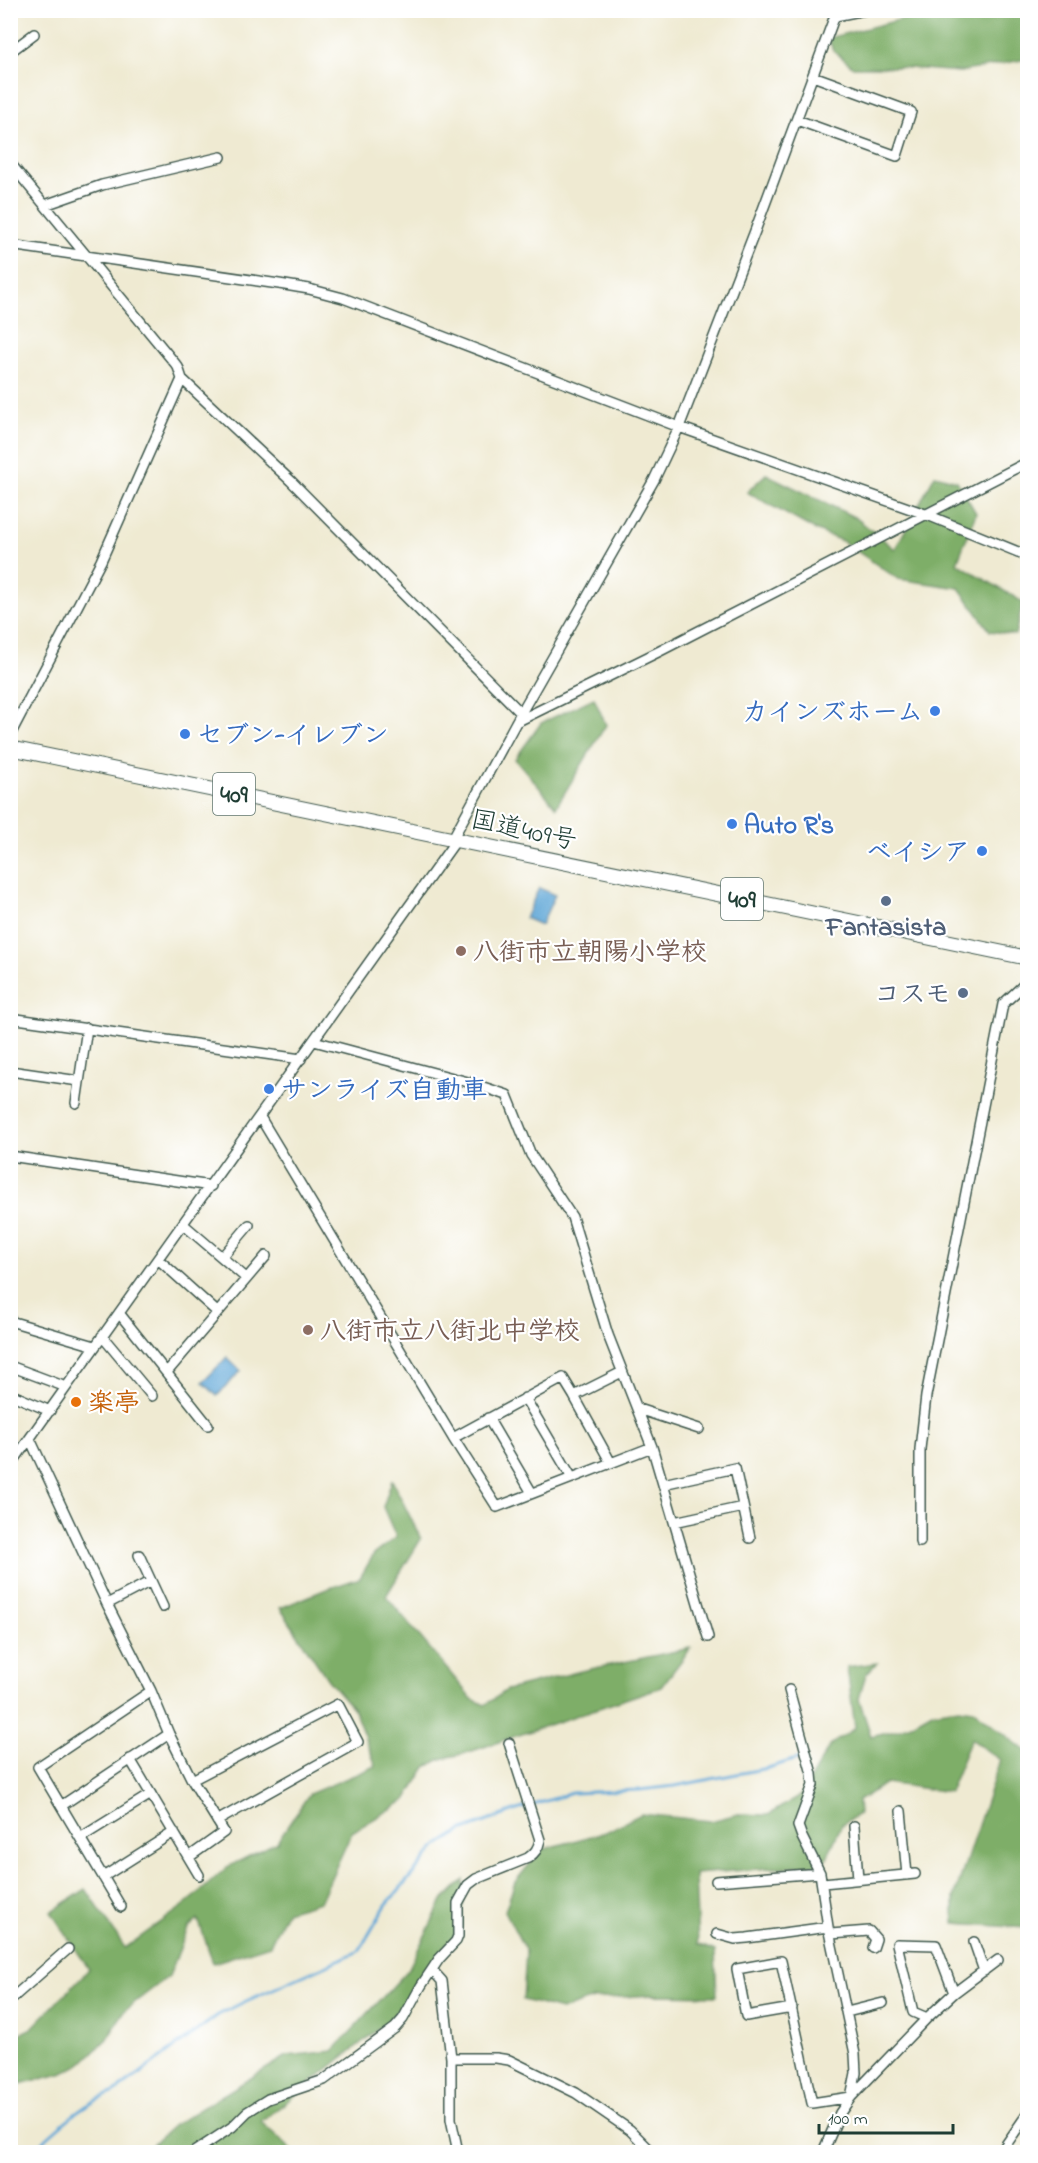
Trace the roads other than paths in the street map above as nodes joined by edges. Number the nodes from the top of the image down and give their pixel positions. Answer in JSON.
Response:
{"nodes":[{"id":1,"x":865,"y":10,"type":"edge"},
{"id":2,"x":836,"y":13,"type":"edge"},
{"id":3,"x":34,"y":34,"type":"dead end"},
{"id":4,"x":10,"y":52,"type":"edge"},
{"id":5,"x":813,"y":76,"type":"junction"},
{"id":6,"x":796,"y":120,"type":"junction"},
{"id":7,"x":221,"y":157,"type":"dead end"},
{"id":8,"x":10,"y":163,"type":"edge"},
{"id":9,"x":45,"y":205,"type":"junction"},
{"id":10,"x":10,"y":245,"type":"edge"},
{"id":11,"x":90,"y":258,"type":"junction"},
{"id":12,"x":182,"y":379,"type":"junction"},
{"id":13,"x":679,"y":427,"type":"junction"},
{"id":14,"x":1028,"y":462,"type":"edge"},
{"id":15,"x":925,"y":514,"type":"junction"},
{"id":16,"x":1028,"y":556,"type":"edge"},
{"id":17,"x":521,"y":713,"type":"junction"},
{"id":18,"x":516,"y":722,"type":"junction"},
{"id":19,"x":10,"y":735,"type":"edge"},
{"id":20,"x":10,"y":748,"type":"edge"},
{"id":21,"x":455,"y":839,"type":"junction"},
{"id":22,"x":1028,"y":958,"type":"edge"},
{"id":23,"x":1028,"y":981,"type":"edge"},
{"id":24,"x":10,"y":1018,"type":"edge"},
{"id":25,"x":87,"y":1028,"type":"junction"},
{"id":26,"x":314,"y":1041,"type":"junction"},
{"id":27,"x":301,"y":1059,"type":"junction"},
{"id":28,"x":10,"y":1071,"type":"edge"},
{"id":29,"x":79,"y":1082,"type":"junction"},
{"id":30,"x":76,"y":1103,"type":"dead end"},
{"id":31,"x":260,"y":1117,"type":"junction"},
{"id":32,"x":10,"y":1156,"type":"edge"},
{"id":33,"x":211,"y":1186,"type":"junction"},
{"id":34,"x":183,"y":1224,"type":"junction"},
{"id":35,"x":249,"y":1225,"type":"dead end"},
{"id":36,"x":266,"y":1256,"type":"dead end"},
{"id":37,"x":222,"y":1257,"type":"junction"},
{"id":38,"x":158,"y":1259,"type":"junction"},
{"id":39,"x":246,"y":1278,"type":"junction"},
{"id":40,"x":217,"y":1312,"type":"junction"},
{"id":41,"x":118,"y":1313,"type":"junction"},
{"id":42,"x":10,"y":1321,"type":"edge"},
{"id":43,"x":102,"y":1336,"type":"junction"},
{"id":44,"x":95,"y":1346,"type":"junction"},
{"id":45,"x":10,"y":1366,"type":"edge"},
{"id":46,"x":167,"y":1372,"type":"junction"},
{"id":47,"x":622,"y":1372,"type":"junction"},
{"id":48,"x":66,"y":1387,"type":"junction"},
{"id":49,"x":10,"y":1394,"type":"edge"},
{"id":50,"x":152,"y":1396,"type":"dead end"},
{"id":51,"x":574,"y":1396,"type":"junction"},
{"id":52,"x":525,"y":1398,"type":"junction"},
{"id":53,"x":638,"y":1409,"type":"junction"},
{"id":54,"x":50,"y":1411,"type":"junction"},
{"id":55,"x":488,"y":1418,"type":"junction"},
{"id":56,"x":208,"y":1425,"type":"dead end"},
{"id":57,"x":699,"y":1429,"type":"dead end"},
{"id":58,"x":453,"y":1438,"type":"junction"},
{"id":59,"x":30,"y":1440,"type":"junction"},
{"id":60,"x":652,"y":1447,"type":"junction"},
{"id":61,"x":612,"y":1462,"type":"junction"},
{"id":62,"x":10,"y":1466,"type":"edge"},
{"id":63,"x":572,"y":1478,"type":"junction"},
{"id":64,"x":663,"y":1484,"type":"junction"},
{"id":65,"x":532,"y":1493,"type":"junction"},
{"id":66,"x":743,"y":1507,"type":"junction"},
{"id":67,"x":674,"y":1522,"type":"junction"},
{"id":68,"x":750,"y":1538,"type":"dead end"},
{"id":69,"x":920,"y":1542,"type":"dead end"},
{"id":70,"x":139,"y":1555,"type":"dead end"},
{"id":71,"x":151,"y":1581,"type":"junction"},
{"id":72,"x":106,"y":1604,"type":"junction"},
{"id":73,"x":163,"y":1607,"type":"dead end"},
{"id":74,"x":708,"y":1637,"type":"dead end"},
{"id":75,"x":789,"y":1690,"type":"dead end"},
{"id":76,"x":151,"y":1691,"type":"junction"},
{"id":77,"x":169,"y":1734,"type":"junction"},
{"id":78,"x":509,"y":1743,"type":"dead end"},
{"id":79,"x":130,"y":1759,"type":"junction"},
{"id":80,"x":192,"y":1780,"type":"junction"},
{"id":81,"x":151,"y":1794,"type":"junction"},
{"id":82,"x":61,"y":1806,"type":"junction"},
{"id":83,"x":901,"y":1811,"type":"dead end"},
{"id":84,"x":217,"y":1821,"type":"junction"},
{"id":85,"x":854,"y":1826,"type":"dead end"},
{"id":86,"x":174,"y":1832,"type":"junction"},
{"id":87,"x":80,"y":1838,"type":"junction"},
{"id":88,"x":189,"y":1857,"type":"junction"},
{"id":89,"x":199,"y":1875,"type":"dead end"},
{"id":90,"x":103,"y":1877,"type":"junction"},
{"id":91,"x":821,"y":1878,"type":"junction"},
{"id":92,"x":858,"y":1879,"type":"junction"},
{"id":93,"x":716,"y":1881,"type":"dead end"},
{"id":94,"x":121,"y":1907,"type":"dead end"},
{"id":95,"x":830,"y":1931,"type":"junction"},
{"id":96,"x":717,"y":1934,"type":"dead end"},
{"id":97,"x":974,"y":1942,"type":"dead end"},
{"id":98,"x":873,"y":1948,"type":"dead end"},
{"id":99,"x":68,"y":1949,"type":"dead end"},
{"id":100,"x":998,"y":1960,"type":"dead end"},
{"id":101,"x":432,"y":1970,"type":"junction"},
{"id":102,"x":984,"y":1971,"type":"junction"},
{"id":103,"x":954,"y":1993,"type":"junction"},
{"id":104,"x":11,"y":1999,"type":"edge"},
{"id":105,"x":883,"y":2003,"type":"dead end"},
{"id":106,"x":792,"y":2008,"type":"junction"},
{"id":107,"x":847,"y":2012,"type":"junction"},
{"id":108,"x":927,"y":2018,"type":"junction"},
{"id":109,"x":451,"y":2058,"type":"junction"},
{"id":110,"x":851,"y":2097,"type":"junction"},
{"id":111,"x":1028,"y":2113,"type":"edge"},
{"id":112,"x":194,"y":2152,"type":"edge"},
{"id":113,"x":458,"y":2152,"type":"edge"},
{"id":114,"x":652,"y":2152,"type":"edge"},
{"id":115,"x":823,"y":2152,"type":"edge"},
{"id":116,"x":1001,"y":2152,"type":"edge"}],
"edges":[{"from":1,"to":2,"type":"street"},
{"from":2,"to":5,"type":"street"},
{"from":3,"to":4,"type":"street"},
{"from":5,"to":6,"type":"street"},
{"from":5,"to":6,"type":"street"},
{"from":6,"to":13,"type":"street"},
{"from":7,"to":9,"type":"street"},
{"from":8,"to":9,"type":"street"},
{"from":9,"to":11,"type":"street"},
{"from":10,"to":11,"type":"street"},
{"from":11,"to":12,"type":"street"},
{"from":11,"to":13,"type":"street"},
{"from":12,"to":17,"type":"street"},
{"from":12,"to":19,"type":"street"},
{"from":13,"to":15,"type":"street"},
{"from":13,"to":17,"type":"street"},
{"from":14,"to":15,"type":"street"},
{"from":15,"to":16,"type":"street"},
{"from":15,"to":18,"type":"street"},
{"from":17,"to":18,"type":"street"},
{"from":18,"to":21,"type":"street"},
{"from":20,"to":21,"type":"highway","name":"国道409号","number":"409"},
{"from":21,"to":22,"type":"highway","name":"国道409号","number":"409"},
{"from":21,"to":26,"type":"street"},
{"from":23,"to":69,"type":"street"},
{"from":24,"to":25,"type":"street"},
{"from":25,"to":27,"type":"street"},
{"from":25,"to":29,"type":"street"},
{"from":26,"to":27,"type":"street"},
{"from":26,"to":47,"type":"street"},
{"from":27,"to":31,"type":"street"},
{"from":28,"to":29,"type":"street"},
{"from":29,"to":30,"type":"street"},
{"from":31,"to":33,"type":"street"},
{"from":31,"to":58,"type":"street"},
{"from":32,"to":33,"type":"street"},
{"from":33,"to":34,"type":"street"},
{"from":34,"to":37,"type":"street"},
{"from":34,"to":38,"type":"street"},
{"from":35,"to":37,"type":"street"},
{"from":36,"to":39,"type":"street"},
{"from":37,"to":39,"type":"street"},
{"from":38,"to":40,"type":"street"},
{"from":38,"to":41,"type":"street"},
{"from":39,"to":40,"type":"street"},
{"from":40,"to":46,"type":"street"},
{"from":41,"to":43,"type":"street"},
{"from":41,"to":46,"type":"street"},
{"from":42,"to":44,"type":"street"},
{"from":43,"to":44,"type":"street"},
{"from":43,"to":50,"type":"street"},
{"from":44,"to":48,"type":"street"},
{"from":45,"to":48,"type":"street"},
{"from":46,"to":56,"type":"street"},
{"from":47,"to":51,"type":"street"},
{"from":47,"to":53,"type":"street"},
{"from":48,"to":54,"type":"street"},
{"from":49,"to":54,"type":"street"},
{"from":51,"to":52,"type":"street"},
{"from":51,"to":61,"type":"street"},
{"from":52,"to":55,"type":"street"},
{"from":52,"to":63,"type":"street"},
{"from":53,"to":57,"type":"street"},
{"from":53,"to":60,"type":"street"},
{"from":54,"to":59,"type":"street"},
{"from":55,"to":58,"type":"street"},
{"from":55,"to":65,"type":"street"},
{"from":58,"to":65,"type":"street"},
{"from":59,"to":62,"type":"street"},
{"from":59,"to":72,"type":"street"},
{"from":60,"to":61,"type":"street"},
{"from":60,"to":64,"type":"street"},
{"from":61,"to":63,"type":"street"},
{"from":63,"to":65,"type":"street"},
{"from":64,"to":66,"type":"street"},
{"from":64,"to":67,"type":"street"},
{"from":66,"to":67,"type":"street"},
{"from":66,"to":68,"type":"street"},
{"from":67,"to":74,"type":"street"},
{"from":70,"to":71,"type":"street"},
{"from":71,"to":72,"type":"street"},
{"from":71,"to":73,"type":"street"},
{"from":72,"to":76,"type":"street"},
{"from":75,"to":91,"type":"street"},
{"from":76,"to":77,"type":"street"},
{"from":76,"to":82,"type":"street"},
{"from":77,"to":79,"type":"street"},
{"from":77,"to":80,"type":"street"},
{"from":78,"to":101,"type":"street"},
{"from":79,"to":81,"type":"street"},
{"from":79,"to":82,"type":"street"},
{"from":80,"to":84,"type":"street"},
{"from":80,"to":84,"type":"street"},
{"from":81,"to":86,"type":"street"},
{"from":81,"to":87,"type":"street"},
{"from":82,"to":87,"type":"street"},
{"from":83,"to":92,"type":"street"},
{"from":84,"to":88,"type":"street"},
{"from":85,"to":92,"type":"street"},
{"from":86,"to":88,"type":"street"},
{"from":86,"to":90,"type":"street"},
{"from":87,"to":90,"type":"street"},
{"from":88,"to":89,"type":"street"},
{"from":90,"to":94,"type":"street"},
{"from":91,"to":92,"type":"street"},
{"from":91,"to":93,"type":"street"},
{"from":91,"to":95,"type":"street"},
{"from":95,"to":96,"type":"street"},
{"from":95,"to":98,"type":"street"},
{"from":95,"to":107,"type":"street"},
{"from":97,"to":102,"type":"street"},
{"from":99,"to":104,"type":"street"},
{"from":100,"to":102,"type":"street"},
{"from":101,"to":109,"type":"street"},
{"from":101,"to":112,"type":"street"},
{"from":102,"to":103,"type":"street"},
{"from":103,"to":108,"type":"street"},
{"from":103,"to":108,"type":"street"},
{"from":105,"to":107,"type":"street"},
{"from":106,"to":106,"type":"street"},
{"from":106,"to":110,"type":"street"},
{"from":107,"to":110,"type":"street"},
{"from":108,"to":110,"type":"street"},
{"from":109,"to":113,"type":"street"},
{"from":109,"to":114,"type":"street"},
{"from":110,"to":115,"type":"street"},
{"from":111,"to":116,"type":"street"}]}
